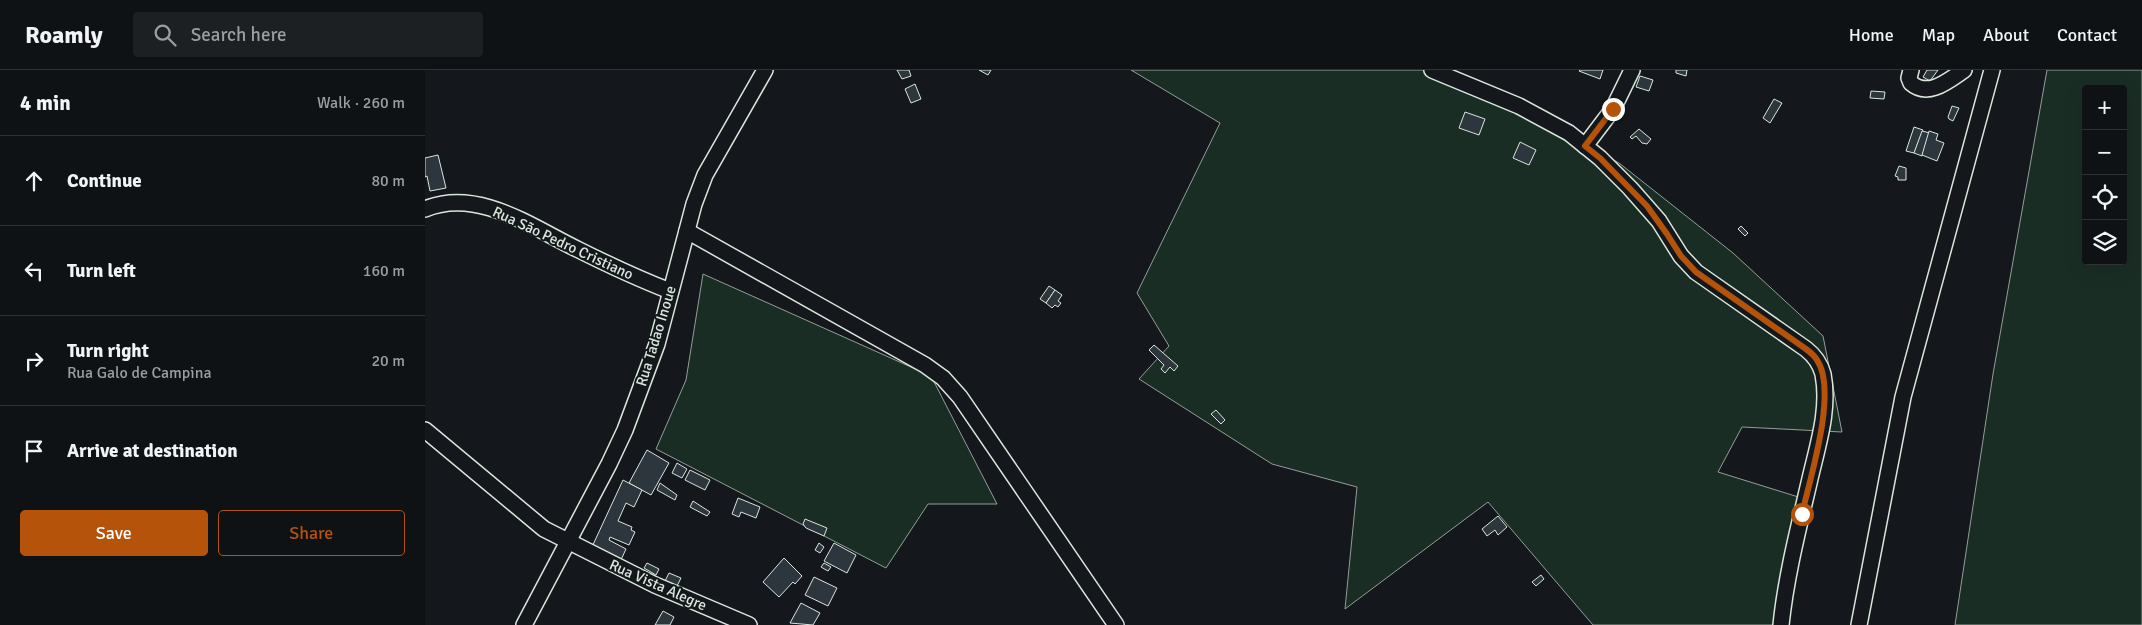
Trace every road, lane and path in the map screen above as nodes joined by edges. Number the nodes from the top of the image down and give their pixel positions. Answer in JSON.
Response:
{"nodes":[{"id":1,"x":765,"y":70,"type":"edge"},
{"id":2,"x":1432,"y":70,"type":"edge"},
{"id":3,"x":1632,"y":70,"type":"edge"},
{"id":4,"x":1911,"y":70,"type":"edge"},
{"id":5,"x":1964,"y":70,"type":"edge"},
{"id":6,"x":1992,"y":70,"type":"edge"},
{"id":7,"x":1585,"y":146,"type":"junction"},
{"id":8,"x":425,"y":210,"type":"edge"},
{"id":9,"x":687,"y":231,"type":"junction"},
{"id":10,"x":670,"y":290,"type":"junction"},
{"id":11,"x":425,"y":430,"type":"edge"},
{"id":12,"x":569,"y":543,"type":"junction"},
{"id":13,"x":523,"y":625,"type":"edge"},
{"id":14,"x":749,"y":625,"type":"edge"},
{"id":15,"x":1116,"y":625,"type":"edge"},
{"id":16,"x":1781,"y":625,"type":"edge"},
{"id":17,"x":1859,"y":625,"type":"edge"}],
"edges":[{"from":1,"to":9,"type":"street","name":"Rua Tadao Inoue"},
{"from":2,"to":7,"type":"street"},
{"from":3,"to":7,"type":"street"},
{"from":4,"to":5,"type":"street"},
{"from":6,"to":17,"type":"street"},
{"from":7,"to":16,"type":"street"},
{"from":8,"to":10,"type":"street","name":"Rua São Pedro Cristiano"},
{"from":9,"to":10,"type":"street","name":"Rua Tadao Inoue"},
{"from":9,"to":15,"type":"street"},
{"from":10,"to":12,"type":"street","name":"Rua Tadao Inoue"},
{"from":11,"to":12,"type":"street","name":"Rua Vista Alegre"},
{"from":12,"to":13,"type":"street","name":"Rua Tadao Inoue"},
{"from":12,"to":14,"type":"street","name":"Rua Vista Alegre"}]}
